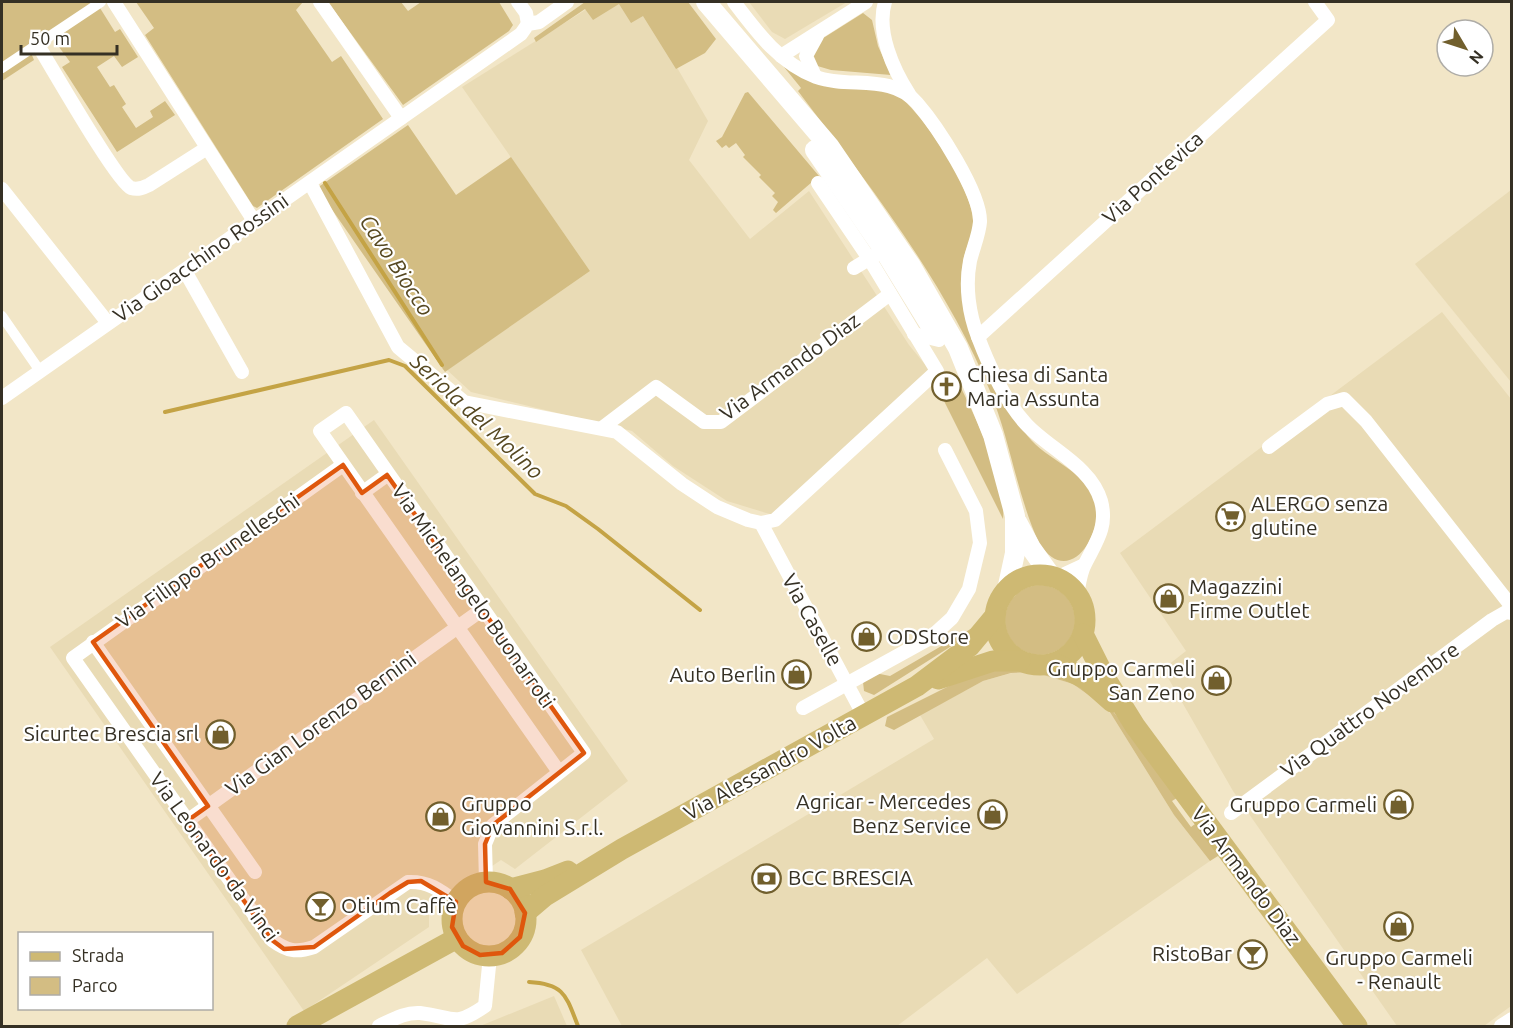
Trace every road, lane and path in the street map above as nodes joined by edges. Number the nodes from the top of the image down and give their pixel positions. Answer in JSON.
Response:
{"nodes":[{"id":1,"x":101,"y":2,"type":"edge"},
{"id":2,"x":114,"y":2,"type":"edge"},
{"id":3,"x":320,"y":2,"type":"edge"},
{"id":4,"x":518,"y":2,"type":"edge"},
{"id":5,"x":567,"y":2,"type":"edge"},
{"id":6,"x":706,"y":2,"type":"edge"},
{"id":7,"x":734,"y":2,"type":"edge"},
{"id":8,"x":1315,"y":2,"type":"edge"},
{"id":9,"x":863,"y":4,"type":"edge"},
{"id":10,"x":883,"y":7,"type":"edge"},
{"id":11,"x":528,"y":24,"type":"junction"},
{"id":12,"x":820,"y":32,"type":"junction"},
{"id":13,"x":732,"y":35,"type":"junction"},
{"id":14,"x":36,"y":42,"type":"junction"},
{"id":15,"x":781,"y":56,"type":"junction"},
{"id":16,"x":2,"y":68,"type":"edge"},
{"id":17,"x":897,"y":73,"type":"junction"},
{"id":18,"x":815,"y":76,"type":"junction"},
{"id":19,"x":884,"y":83,"type":"junction"},
{"id":20,"x":910,"y":96,"type":"junction"},
{"id":21,"x":401,"y":118,"type":"junction"},
{"id":22,"x":207,"y":148,"type":"junction"},
{"id":23,"x":310,"y":183,"type":"junction"},
{"id":24,"x":818,"y":183,"type":"dead end"},
{"id":25,"x":2,"y":189,"type":"edge"},
{"id":26,"x":254,"y":221,"type":"junction"},
{"id":27,"x":877,"y":255,"type":"junction"},
{"id":28,"x":911,"y":266,"type":"junction"},
{"id":29,"x":854,"y":268,"type":"dead end"},
{"id":30,"x":185,"y":271,"type":"junction"},
{"id":31,"x":890,"y":294,"type":"junction"},
{"id":32,"x":2,"y":316,"type":"edge"},
{"id":33,"x":108,"y":323,"type":"junction"},
{"id":34,"x":914,"y":334,"type":"junction"},
{"id":35,"x":978,"y":337,"type":"junction"},
{"id":36,"x":939,"y":340,"type":"junction"},
{"id":37,"x":40,"y":371,"type":"junction"},
{"id":38,"x":242,"y":372,"type":"dead end"},
{"id":39,"x":2,"y":398,"type":"edge"},
{"id":40,"x":985,"y":415,"type":"junction"},
{"id":41,"x":602,"y":428,"type":"junction"},
{"id":42,"x":1269,"y":447,"type":"dead end"},
{"id":43,"x":945,"y":450,"type":"dead end"},
{"id":44,"x":343,"y":465,"type":"junction"},
{"id":45,"x":387,"y":475,"type":"junction"},
{"id":46,"x":362,"y":493,"type":"junction"},
{"id":47,"x":1015,"y":516,"type":"junction"},
{"id":48,"x":761,"y":523,"type":"junction"},
{"id":49,"x":1084,"y":565,"type":"junction"},
{"id":50,"x":1053,"y":577,"type":"junction"},
{"id":51,"x":1007,"y":590,"type":"junction"},
{"id":52,"x":1077,"y":595,"type":"junction"},
{"id":53,"x":1512,"y":607,"type":"edge"},
{"id":54,"x":483,"y":609,"type":"junction"},
{"id":55,"x":1512,"y":613,"type":"edge"},
{"id":56,"x":996,"y":616,"type":"junction"},
{"id":57,"x":456,"y":627,"type":"junction"},
{"id":58,"x":1083,"y":634,"type":"junction"},
{"id":59,"x":93,"y":642,"type":"junction"},
{"id":60,"x":73,"y":658,"type":"joint"},
{"id":61,"x":1020,"y":661,"type":"junction"},
{"id":62,"x":1054,"y":663,"type":"junction"},
{"id":63,"x":847,"y":684,"type":"junction"},
{"id":64,"x":917,"y":686,"type":"junction"},
{"id":65,"x":803,"y":708,"type":"dead end"},
{"id":66,"x":864,"y":716,"type":"junction"},
{"id":67,"x":1135,"y":726,"type":"junction"},
{"id":68,"x":559,"y":772,"type":"junction"},
{"id":69,"x":208,"y":806,"type":"junction"},
{"id":70,"x":1231,"y":813,"type":"dead end"},
{"id":71,"x":187,"y":821,"type":"junction"},
{"id":72,"x":622,"y":849,"type":"junction"},
{"id":73,"x":255,"y":872,"type":"dead end"},
{"id":74,"x":486,"y":882,"type":"junction"},
{"id":75,"x":510,"y":889,"type":"junction"},
{"id":76,"x":456,"y":902,"type":"junction"},
{"id":77,"x":525,"y":913,"type":"junction"},
{"id":78,"x":457,"y":938,"type":"junction"},
{"id":79,"x":490,"y":956,"type":"junction"},
{"id":80,"x":1512,"y":1018,"type":"edge"},
{"id":81,"x":297,"y":1026,"type":"edge"},
{"id":82,"x":379,"y":1026,"type":"edge"},
{"id":83,"x":1358,"y":1026,"type":"edge"},
{"id":84,"x":1501,"y":1026,"type":"edge"}],
"edges":[{"from":1,"to":14,"type":"street"},
{"from":2,"to":22,"type":"street"},
{"from":3,"to":21,"type":"street"},
{"from":4,"to":11,"type":"street"},
{"from":5,"to":11,"type":"street","name":"Via Gioacchino Rossini"},
{"from":6,"to":13,"type":"main road"},
{"from":7,"to":15,"type":"street"},
{"from":8,"to":35,"type":"street","name":"Via Pontevica"},
{"from":9,"to":10,"type":"street"},
{"from":9,"to":12,"type":"street"},
{"from":10,"to":17,"type":"street"},
{"from":11,"to":21,"type":"street","name":"Via Gioacchino Rossini"},
{"from":12,"to":15,"type":"street"},
{"from":12,"to":18,"type":"street"},
{"from":13,"to":27,"type":"main road"},
{"from":13,"to":28,"type":"main road"},
{"from":14,"to":16,"type":"street"},
{"from":14,"to":22,"type":"street"},
{"from":15,"to":18,"type":"street"},
{"from":17,"to":19,"type":"street"},
{"from":17,"to":20,"type":"street"},
{"from":18,"to":19,"type":"street"},
{"from":19,"to":20,"type":"street"},
{"from":20,"to":35,"type":"street"},
{"from":21,"to":23,"type":"street","name":"Via Gioacchino Rossini"},
{"from":22,"to":26,"type":"street"},
{"from":23,"to":26,"type":"street","name":"Via Gioacchino Rossini"},
{"from":23,"to":41,"type":"street"},
{"from":24,"to":27,"type":"street"},
{"from":25,"to":33,"type":"street"},
{"from":26,"to":30,"type":"street","name":"Via Gioacchino Rossini"},
{"from":27,"to":28,"type":"main road"},
{"from":27,"to":29,"type":"street"},
{"from":27,"to":31,"type":"street"},
{"from":27,"to":36,"type":"main road"},
{"from":28,"to":40,"type":"main road"},
{"from":30,"to":33,"type":"street","name":"Via Gioacchino Rossini"},
{"from":30,"to":38,"type":"street"},
{"from":31,"to":34,"type":"street"},
{"from":31,"to":41,"type":"street","name":"Via Armando Diaz"},
{"from":32,"to":37,"type":"street"},
{"from":33,"to":37,"type":"street","name":"Via Gioacchino Rossini"},
{"from":34,"to":36,"type":"street"},
{"from":34,"to":48,"type":"street"},
{"from":35,"to":49,"type":"street"},
{"from":36,"to":40,"type":"main road"},
{"from":37,"to":39,"type":"street","name":"Via Gioacchino Rossini"},
{"from":40,"to":47,"type":"main road"},
{"from":41,"to":48,"type":"street"},
{"from":42,"to":53,"type":"street"},
{"from":43,"to":63,"type":"street"},
{"from":44,"to":45,"type":"street","name":"Via Michelangelo Buonarroti"},
{"from":44,"to":46,"type":"street","name":"Via Michelangelo Buonarroti"},
{"from":44,"to":59,"type":"street","name":"Via Filippo Brunelleschi"},
{"from":45,"to":46,"type":"street"},
{"from":45,"to":54,"type":"street","name":"Via Michelangelo Buonarroti"},
{"from":46,"to":57,"type":"street","name":"Via Michelangelo Buonarroti"},
{"from":47,"to":50,"type":"main road"},
{"from":47,"to":51,"type":"main road"},
{"from":48,"to":63,"type":"street","name":"Via Caselle"},
{"from":49,"to":50,"type":"street"},
{"from":49,"to":52,"type":"street"},
{"from":50,"to":51,"type":"main road"},
{"from":50,"to":52,"type":"main road"},
{"from":51,"to":56,"type":"main road"},
{"from":52,"to":58,"type":"main road"},
{"from":54,"to":57,"type":"street","name":"Via Gian Lorenzo Bernini"},
{"from":54,"to":68,"type":"street","name":"Via Michelangelo Buonarroti"},
{"from":55,"to":70,"type":"street","name":"Via Quattro Novembre"},
{"from":56,"to":61,"type":"main road"},
{"from":56,"to":64,"type":"main road","name":"Via Alessandro Volta"},
{"from":57,"to":68,"type":"street","name":"Via Michelangelo Buonarroti"},
{"from":57,"to":69,"type":"street","name":"Via Gian Lorenzo Bernini"},
{"from":58,"to":62,"type":"main road"},
{"from":58,"to":67,"type":"main road","name":"Via Armando Diaz"},
{"from":59,"to":60,"type":"street","name":"Via Filippo Brunelleschi"},
{"from":59,"to":69,"type":"street","name":"Via Leonardo da Vinci"},
{"from":60,"to":71,"type":"street","name":"Via Leonardo da Vinci"},
{"from":61,"to":62,"type":"main road"},
{"from":61,"to":64,"type":"main road","name":"Via Alessandro Volta"},
{"from":62,"to":67,"type":"main road","name":"Via Armando Diaz"},
{"from":63,"to":65,"type":"street"},
{"from":63,"to":66,"type":"street","name":"Via Caselle"},
{"from":64,"to":66,"type":"main road","name":"Via Alessandro Volta"},
{"from":66,"to":72,"type":"main road","name":"Via Alessandro Volta"},
{"from":67,"to":83,"type":"main road","name":"Via Armando Diaz"},
{"from":68,"to":74,"type":"street","name":"Via Michelangelo Buonarroti"},
{"from":69,"to":71,"type":"street","name":"Via Gian Lorenzo Bernini"},
{"from":69,"to":73,"type":"street","name":"Via Leonardo da Vinci"},
{"from":71,"to":76,"type":"street","name":"Via Leonardo da Vinci"},
{"from":72,"to":75,"type":"main road","name":"Via Alessandro Volta"},
{"from":72,"to":77,"type":"main road","name":"Via Alessandro Volta"},
{"from":74,"to":75,"type":"main road"},
{"from":74,"to":76,"type":"main road"},
{"from":75,"to":77,"type":"main road"},
{"from":76,"to":78,"type":"main road"},
{"from":77,"to":79,"type":"main road"},
{"from":78,"to":79,"type":"main road"},
{"from":78,"to":81,"type":"main road"},
{"from":79,"to":82,"type":"street"},
{"from":80,"to":84,"type":"street"}]}
